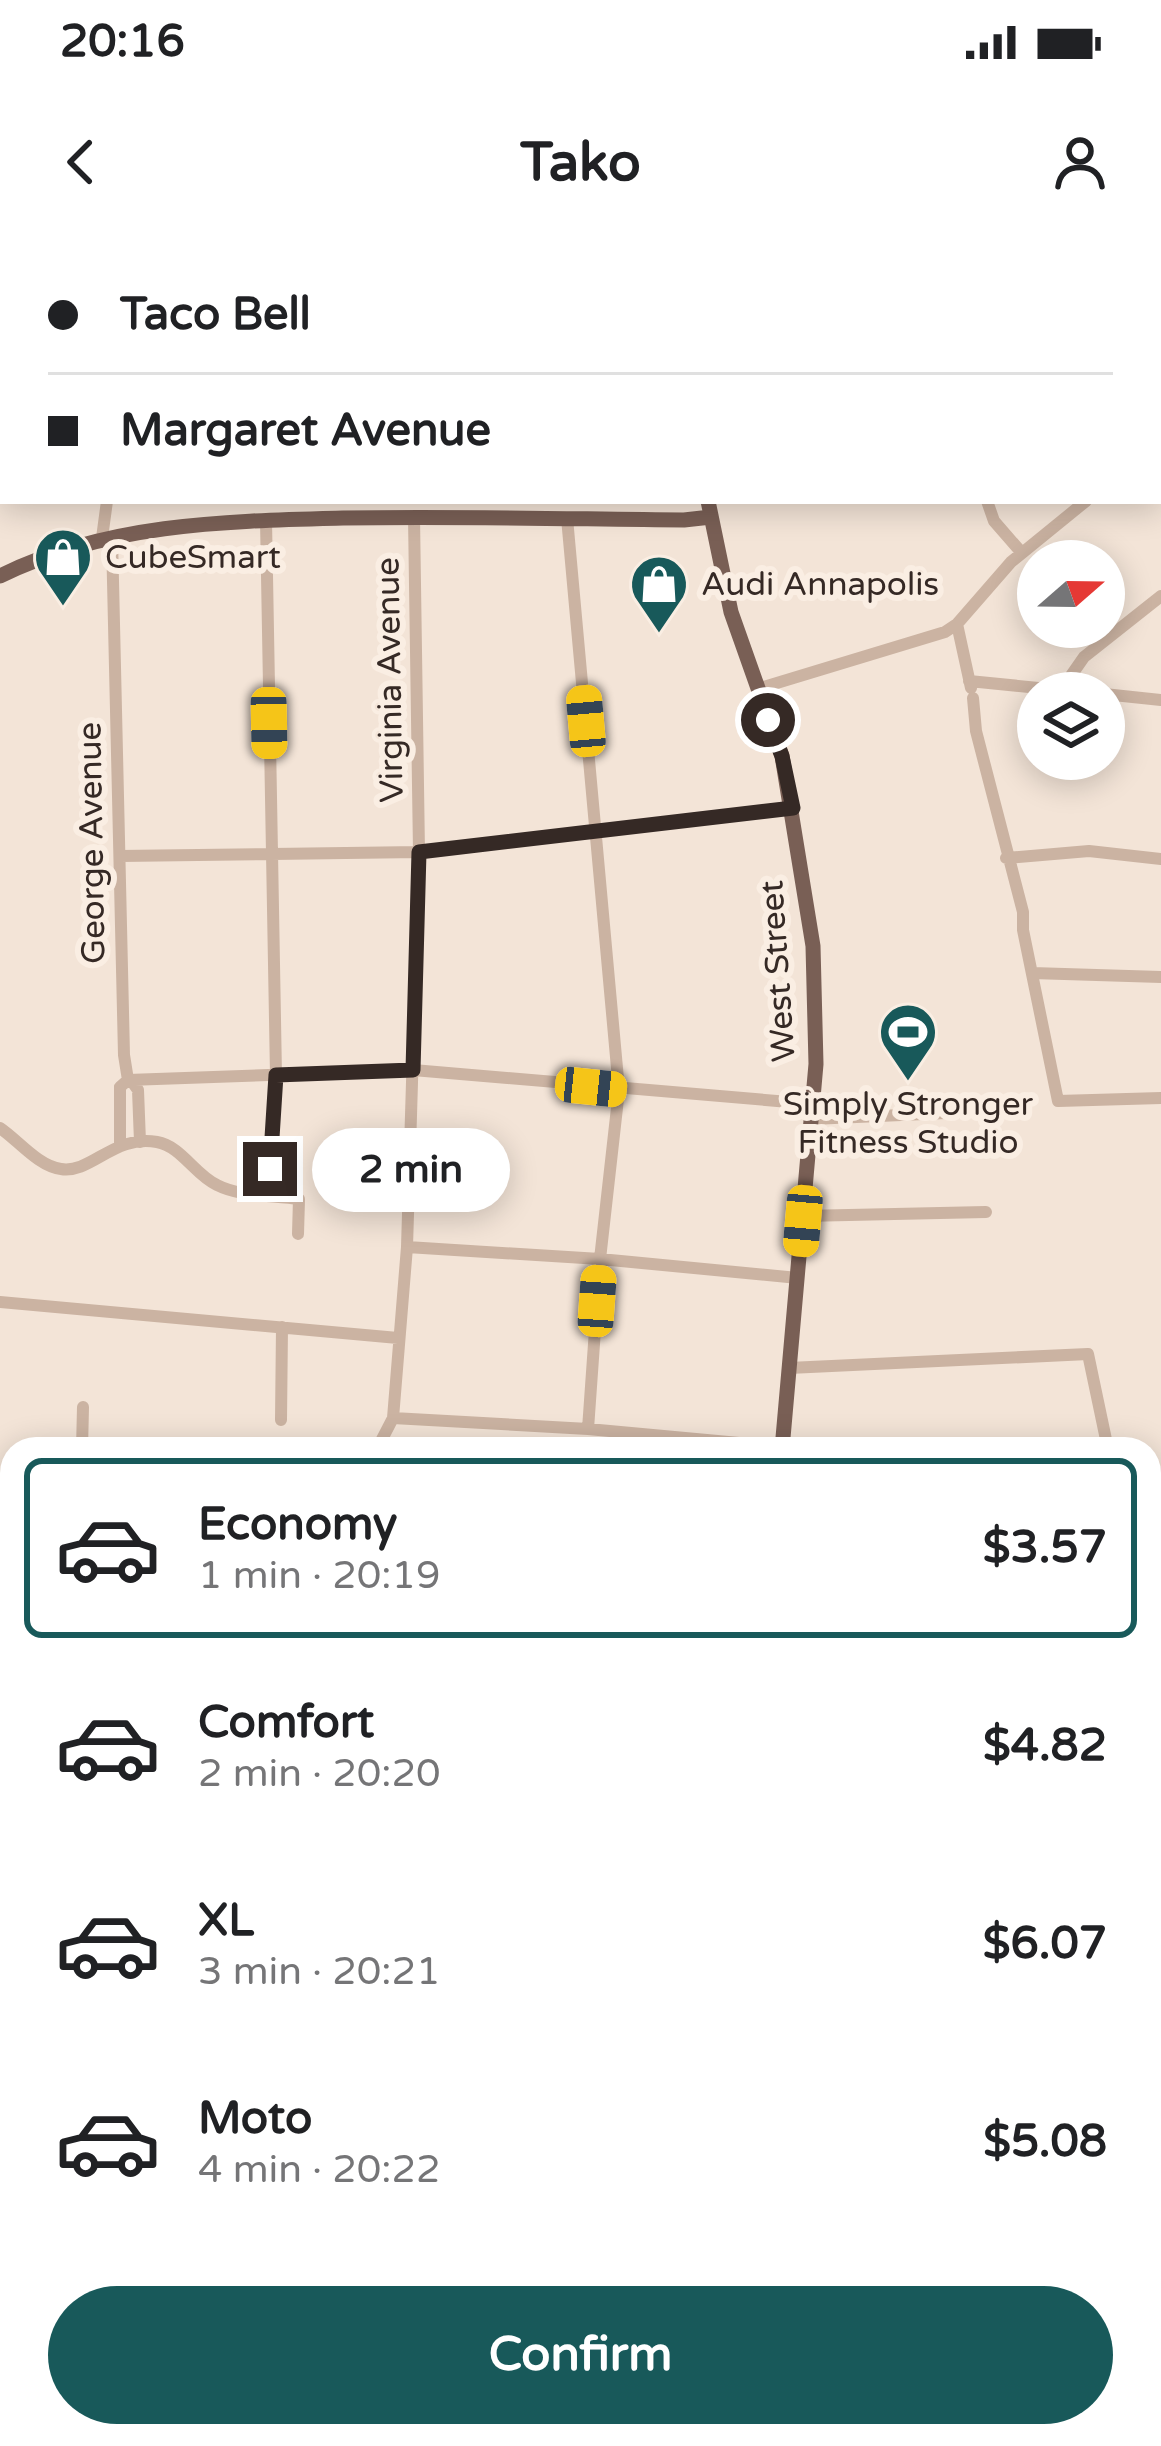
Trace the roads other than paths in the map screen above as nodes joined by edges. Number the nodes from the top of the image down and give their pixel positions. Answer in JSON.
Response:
{"nodes":[{"id":1,"x":107,"y":504,"type":"edge"},
{"id":2,"x":988,"y":504,"type":"edge"},
{"id":3,"x":1082,"y":504,"type":"edge"},
{"id":4,"x":709,"y":509,"type":"edge"},
{"id":5,"x":414,"y":517,"type":"junction"},
{"id":6,"x":566,"y":518,"type":"junction"},
{"id":7,"x":266,"y":520,"type":"junction"},
{"id":8,"x":107,"y":538,"type":"junction"},
{"id":9,"x":1036,"y":540,"type":"edge"},
{"id":10,"x":1017,"y":547,"type":"edge"},
{"id":11,"x":1017,"y":556,"type":"edge"},
{"id":12,"x":0,"y":576,"type":"edge"},
{"id":13,"x":1161,"y":596,"type":"edge"},
{"id":14,"x":957,"y":624,"type":"junction"},
{"id":15,"x":1074,"y":672,"type":"edge"},
{"id":16,"x":969,"y":681,"type":"junction"},
{"id":17,"x":1017,"y":686,"type":"edge"},
{"id":18,"x":757,"y":689,"type":"junction"},
{"id":19,"x":1125,"y":696,"type":"edge"},
{"id":20,"x":1161,"y":700,"type":"edge"},
{"id":21,"x":793,"y":808,"type":"junction"},
{"id":22,"x":596,"y":832,"type":"junction"},
{"id":23,"x":419,"y":852,"type":"junction"},
{"id":24,"x":272,"y":854,"type":"junction"},
{"id":25,"x":120,"y":856,"type":"junction"},
{"id":26,"x":1006,"y":858,"type":"junction"},
{"id":27,"x":1161,"y":859,"type":"edge"},
{"id":28,"x":1032,"y":973,"type":"junction"},
{"id":29,"x":1161,"y":977,"type":"edge"},
{"id":30,"x":413,"y":1070,"type":"junction"},
{"id":31,"x":276,"y":1075,"type":"junction"},
{"id":32,"x":129,"y":1080,"type":"junction"},
{"id":33,"x":619,"y":1090,"type":"junction"},
{"id":34,"x":1161,"y":1098,"type":"edge"},
{"id":35,"x":1013,"y":1110,"type":"dead end"},
{"id":36,"x":813,"y":1111,"type":"junction"},
{"id":37,"x":0,"y":1128,"type":"edge"},
{"id":38,"x":140,"y":1142,"type":"junction"},
{"id":39,"x":120,"y":1144,"type":"junction"},
{"id":40,"x":270,"y":1169,"type":"dead end"},
{"id":41,"x":986,"y":1212,"type":"dead end"},
{"id":42,"x":803,"y":1216,"type":"junction"},
{"id":43,"x":298,"y":1234,"type":"dead end"},
{"id":44,"x":407,"y":1247,"type":"junction"},
{"id":45,"x":600,"y":1258,"type":"junction"},
{"id":46,"x":798,"y":1278,"type":"junction"},
{"id":47,"x":0,"y":1302,"type":"edge"},
{"id":48,"x":282,"y":1327,"type":"junction"},
{"id":49,"x":398,"y":1338,"type":"junction"},
{"id":50,"x":789,"y":1368,"type":"junction"},
{"id":51,"x":82,"y":1407,"type":"dead end"},
{"id":52,"x":394,"y":1418,"type":"junction"},
{"id":53,"x":281,"y":1420,"type":"dead end"},
{"id":54,"x":588,"y":1429,"type":"junction"},
{"id":55,"x":82,"y":1437,"type":"edge"},
{"id":56,"x":384,"y":1437,"type":"edge"},
{"id":57,"x":670,"y":1437,"type":"edge"},
{"id":58,"x":783,"y":1437,"type":"edge"},
{"id":59,"x":1105,"y":1437,"type":"edge"}],
"edges":[{"from":1,"to":8,"type":"street","name":"George Avenue"},
{"from":2,"to":10,"type":"street"},
{"from":3,"to":9,"type":"street"},
{"from":4,"to":6,"type":"main road"},
{"from":4,"to":18,"type":"main road","name":"West Street"},
{"from":5,"to":6,"type":"main road"},
{"from":5,"to":7,"type":"main road"},
{"from":5,"to":23,"type":"street","name":"Virginia Avenue"},
{"from":6,"to":22,"type":"street"},
{"from":7,"to":8,"type":"main road"},
{"from":7,"to":24,"type":"street"},
{"from":8,"to":12,"type":"main road"},
{"from":8,"to":25,"type":"street","name":"George Avenue"},
{"from":11,"to":14,"type":"street"},
{"from":13,"to":15,"type":"street"},
{"from":14,"to":16,"type":"street"},
{"from":14,"to":18,"type":"street"},
{"from":16,"to":17,"type":"street"},
{"from":16,"to":26,"type":"street"},
{"from":18,"to":21,"type":"main road","name":"West Street"},
{"from":19,"to":20,"type":"street"},
{"from":21,"to":22,"type":"street"},
{"from":21,"to":36,"type":"main road","name":"West Street"},
{"from":22,"to":23,"type":"street"},
{"from":22,"to":33,"type":"street"},
{"from":23,"to":24,"type":"street"},
{"from":23,"to":30,"type":"street","name":"Virginia Avenue"},
{"from":24,"to":25,"type":"street"},
{"from":24,"to":31,"type":"street"},
{"from":25,"to":32,"type":"street","name":"George Avenue"},
{"from":26,"to":27,"type":"street"},
{"from":26,"to":28,"type":"street"},
{"from":28,"to":29,"type":"street"},
{"from":28,"to":34,"type":"street"},
{"from":30,"to":31,"type":"street"},
{"from":30,"to":33,"type":"street"},
{"from":30,"to":44,"type":"street","name":"Virginia Avenue"},
{"from":31,"to":32,"type":"street"},
{"from":31,"to":40,"type":"street"},
{"from":32,"to":38,"type":"street"},
{"from":32,"to":39,"type":"street","name":"George Avenue"},
{"from":33,"to":36,"type":"street"},
{"from":33,"to":45,"type":"street"},
{"from":35,"to":36,"type":"street"},
{"from":36,"to":42,"type":"main road","name":"West Street"},
{"from":37,"to":39,"type":"street"},
{"from":38,"to":39,"type":"street"},
{"from":38,"to":43,"type":"street"},
{"from":41,"to":42,"type":"street"},
{"from":42,"to":46,"type":"main road","name":"West Street"},
{"from":44,"to":45,"type":"street"},
{"from":44,"to":49,"type":"street","name":"Virginia Avenue"},
{"from":45,"to":46,"type":"street"},
{"from":45,"to":54,"type":"street"},
{"from":46,"to":50,"type":"main road","name":"West Street"},
{"from":47,"to":48,"type":"street"},
{"from":48,"to":49,"type":"street"},
{"from":48,"to":53,"type":"street"},
{"from":49,"to":52,"type":"street","name":"Virginia Avenue"},
{"from":50,"to":58,"type":"main road","name":"West Street"},
{"from":50,"to":59,"type":"street"},
{"from":51,"to":55,"type":"street"},
{"from":52,"to":54,"type":"street"},
{"from":52,"to":56,"type":"street"},
{"from":54,"to":57,"type":"street"}]}
